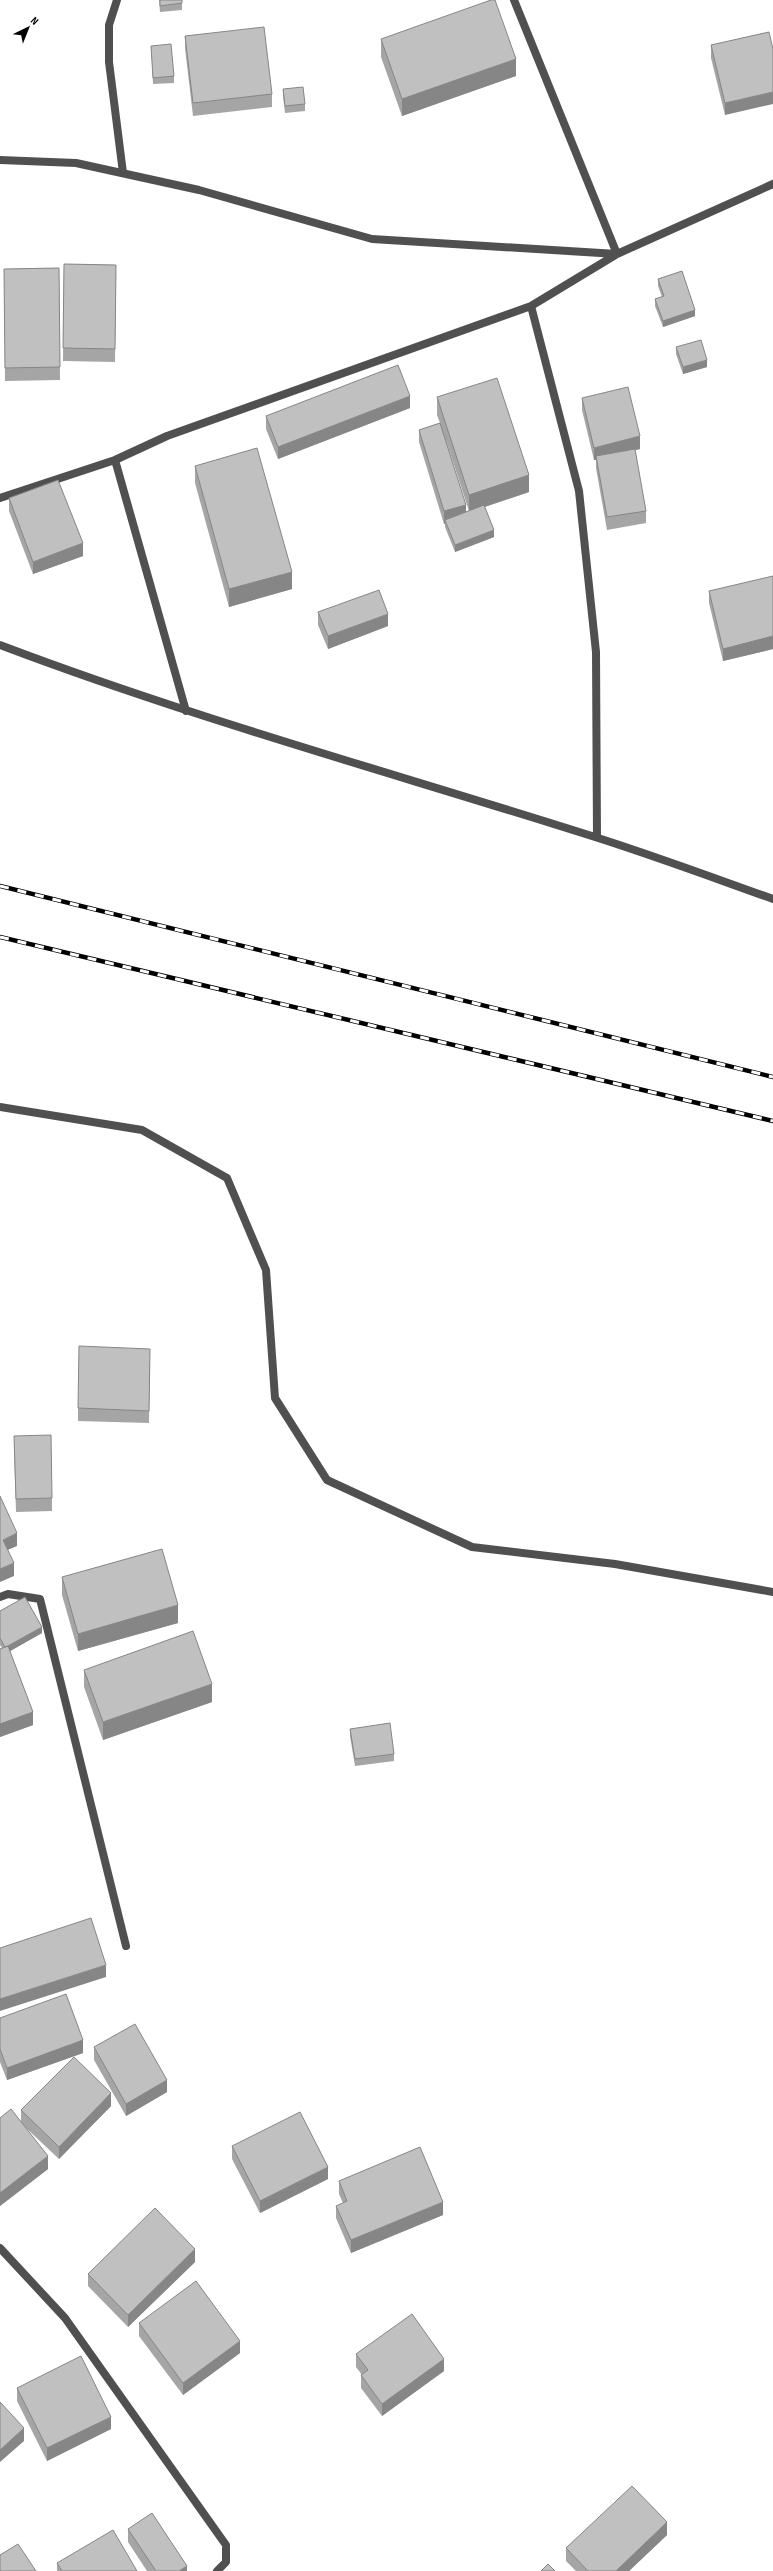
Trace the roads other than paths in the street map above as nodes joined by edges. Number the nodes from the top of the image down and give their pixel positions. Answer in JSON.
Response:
{"nodes":[{"id":1,"x":117,"y":0,"type":"edge"},
{"id":2,"x":514,"y":0,"type":"edge"},
{"id":3,"x":0,"y":160,"type":"edge"},
{"id":4,"x":123,"y":173,"type":"junction"},
{"id":5,"x":773,"y":184,"type":"edge"},
{"id":6,"x":617,"y":254,"type":"junction"},
{"id":7,"x":531,"y":306,"type":"junction"},
{"id":8,"x":115,"y":460,"type":"junction"},
{"id":9,"x":0,"y":498,"type":"edge"},
{"id":10,"x":0,"y":645,"type":"edge"},
{"id":11,"x":186,"y":711,"type":"junction"},
{"id":12,"x":597,"y":837,"type":"junction"},
{"id":13,"x":773,"y":899,"type":"edge"},
{"id":14,"x":0,"y":1107,"type":"edge"},
{"id":15,"x":773,"y":1592,"type":"edge"},
{"id":16,"x":0,"y":1597,"type":"edge"},
{"id":17,"x":126,"y":1946,"type":"dead end"},
{"id":18,"x":0,"y":2248,"type":"edge"},
{"id":19,"x":217,"y":2571,"type":"edge"}],
"edges":[{"from":1,"to":4,"type":"street"},
{"from":2,"to":6,"type":"street"},
{"from":3,"to":4,"type":"street"},
{"from":4,"to":6,"type":"street"},
{"from":5,"to":6,"type":"street"},
{"from":6,"to":7,"type":"street"},
{"from":7,"to":8,"type":"street"},
{"from":7,"to":12,"type":"street"},
{"from":8,"to":9,"type":"street"},
{"from":8,"to":11,"type":"street"},
{"from":10,"to":11,"type":"street"},
{"from":11,"to":12,"type":"street"},
{"from":12,"to":13,"type":"street"},
{"from":14,"to":15,"type":"street"},
{"from":16,"to":17,"type":"street"},
{"from":18,"to":19,"type":"street"}]}
